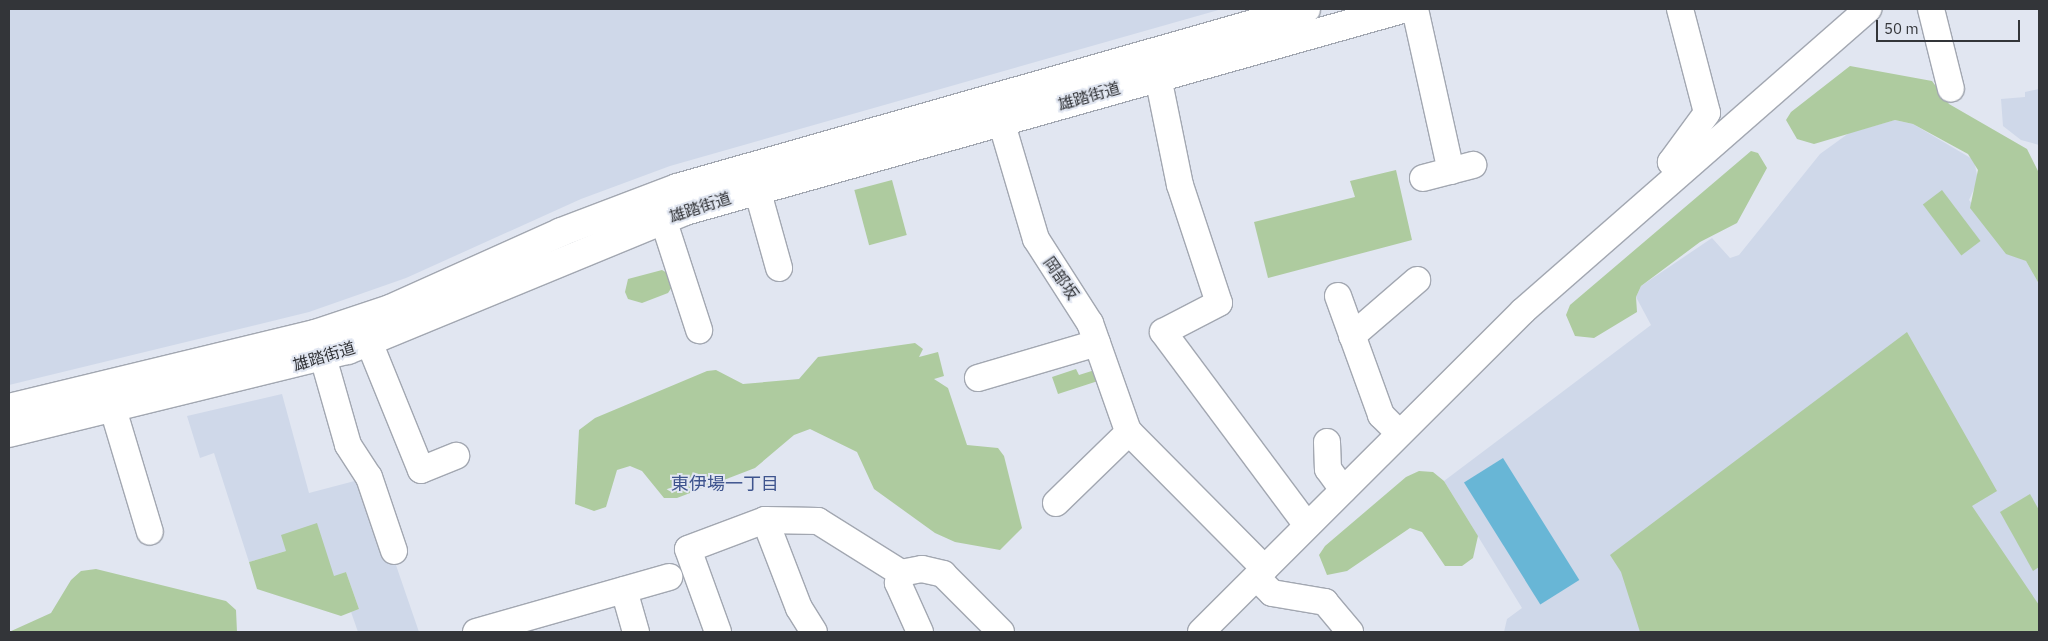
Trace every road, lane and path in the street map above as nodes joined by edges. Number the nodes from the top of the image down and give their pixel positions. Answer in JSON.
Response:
{"nodes":[{"id":1,"x":1306,"y":9,"type":"edge"},
{"id":2,"x":1402,"y":9,"type":"edge"},
{"id":3,"x":1416,"y":9,"type":"edge"},
{"id":4,"x":1680,"y":9,"type":"edge"},
{"id":5,"x":1868,"y":9,"type":"edge"},
{"id":6,"x":1931,"y":9,"type":"edge"},
{"id":7,"x":1158,"y":77,"type":"junction"},
{"id":8,"x":1951,"y":89,"type":"dead end"},
{"id":9,"x":1750,"y":111,"type":"junction"},
{"id":10,"x":1707,"y":113,"type":"junction"},
{"id":11,"x":1001,"y":121,"type":"junction"},
{"id":12,"x":1680,"y":173,"type":"junction"},
{"id":13,"x":1423,"y":178,"type":"dead end"},
{"id":14,"x":757,"y":189,"type":"junction"},
{"id":15,"x":663,"y":218,"type":"junction"},
{"id":16,"x":779,"y":268,"type":"dead end"},
{"id":17,"x":1418,"y":280,"type":"dead end"},
{"id":18,"x":699,"y":330,"type":"dead end"},
{"id":19,"x":369,"y":342,"type":"junction"},
{"id":20,"x":1097,"y":343,"type":"junction"},
{"id":21,"x":323,"y":357,"type":"junction"},
{"id":22,"x":978,"y":378,"type":"dead end"},
{"id":23,"x":9,"y":408,"type":"edge"},
{"id":24,"x":113,"y":409,"type":"junction"},
{"id":25,"x":1130,"y":432,"type":"junction"},
{"id":26,"x":9,"y":433,"type":"edge"},
{"id":27,"x":1399,"y":433,"type":"junction"},
{"id":28,"x":1326,"y":442,"type":"dead end"},
{"id":29,"x":456,"y":456,"type":"dead end"},
{"id":30,"x":1343,"y":490,"type":"junction"},
{"id":31,"x":1056,"y":503,"type":"dead end"},
{"id":32,"x":765,"y":520,"type":"junction"},
{"id":33,"x":1307,"y":525,"type":"junction"},
{"id":34,"x":150,"y":532,"type":"dead end"},
{"id":35,"x":394,"y":551,"type":"dead end"},
{"id":36,"x":901,"y":573,"type":"junction"},
{"id":37,"x":1261,"y":574,"type":"junction"},
{"id":38,"x":669,"y":577,"type":"dead end"},
{"id":39,"x":624,"y":590,"type":"junction"},
{"id":40,"x":489,"y":631,"type":"edge"},
{"id":41,"x":636,"y":632,"type":"edge"},
{"id":42,"x":718,"y":632,"type":"edge"},
{"id":43,"x":814,"y":632,"type":"edge"},
{"id":44,"x":920,"y":632,"type":"edge"},
{"id":45,"x":1001,"y":632,"type":"edge"},
{"id":46,"x":1201,"y":632,"type":"edge"},
{"id":47,"x":1350,"y":632,"type":"edge"}],
"edges":[{"from":1,"to":23,"type":"main road","name":"雄踏街道"},
{"from":2,"to":7,"type":"main road","name":"雄踏街道"},
{"from":3,"to":13,"type":"street"},
{"from":4,"to":10,"type":"street"},
{"from":5,"to":9,"type":"street"},
{"from":6,"to":8,"type":"street"},
{"from":7,"to":11,"type":"main road","name":"雄踏街道"},
{"from":7,"to":33,"type":"street"},
{"from":9,"to":10,"type":"street"},
{"from":9,"to":12,"type":"street"},
{"from":10,"to":12,"type":"street"},
{"from":11,"to":14,"type":"main road","name":"雄踏街道"},
{"from":11,"to":20,"type":"street","name":"岡部坂"},
{"from":12,"to":27,"type":"street"},
{"from":14,"to":15,"type":"main road","name":"雄踏街道"},
{"from":14,"to":16,"type":"street"},
{"from":15,"to":18,"type":"street"},
{"from":15,"to":19,"type":"main road","name":"雄踏街道"},
{"from":17,"to":27,"type":"street"},
{"from":19,"to":21,"type":"main road","name":"雄踏街道"},
{"from":19,"to":29,"type":"street"},
{"from":20,"to":22,"type":"street"},
{"from":20,"to":25,"type":"street","name":"岡部坂"},
{"from":21,"to":24,"type":"main road","name":"雄踏街道"},
{"from":21,"to":35,"type":"street"},
{"from":24,"to":26,"type":"main road","name":"雄踏街道"},
{"from":24,"to":34,"type":"street"},
{"from":25,"to":31,"type":"street"},
{"from":25,"to":37,"type":"street"},
{"from":27,"to":30,"type":"street"},
{"from":28,"to":30,"type":"street"},
{"from":30,"to":33,"type":"street"},
{"from":32,"to":36,"type":"street"},
{"from":32,"to":42,"type":"street"},
{"from":32,"to":43,"type":"street"},
{"from":33,"to":37,"type":"street"},
{"from":36,"to":44,"type":"street"},
{"from":36,"to":45,"type":"street"},
{"from":37,"to":46,"type":"street"},
{"from":37,"to":47,"type":"street"},
{"from":38,"to":39,"type":"street"},
{"from":39,"to":40,"type":"street"},
{"from":39,"to":41,"type":"street"}]}
